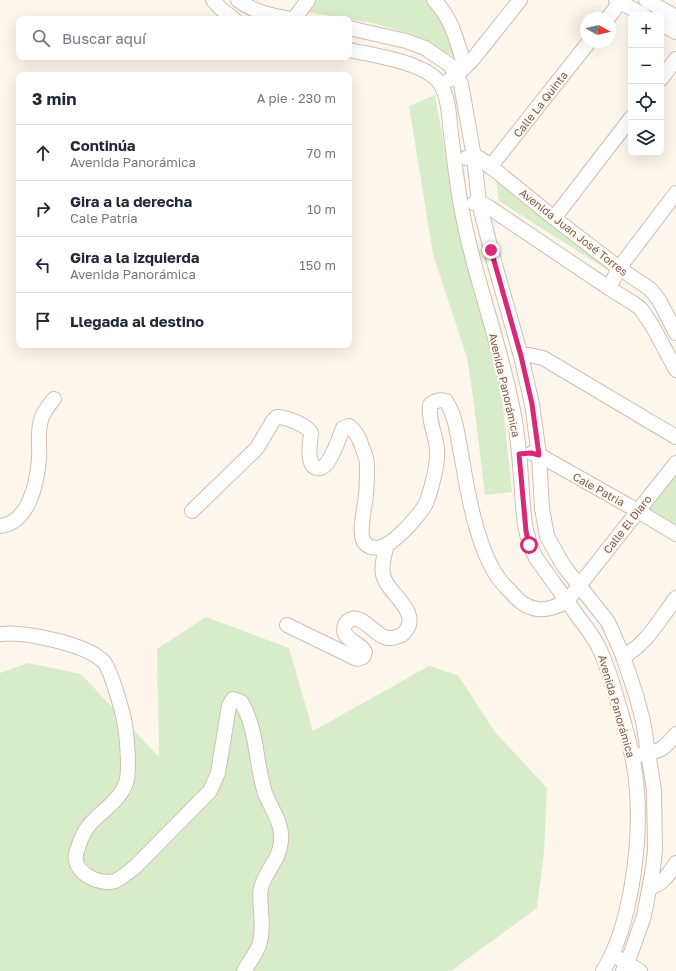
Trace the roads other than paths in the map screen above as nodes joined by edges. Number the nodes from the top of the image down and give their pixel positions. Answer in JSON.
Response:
{"nodes":[{"id":1,"x":214,"y":0,"type":"edge"},
{"id":2,"x":238,"y":0,"type":"edge"},
{"id":3,"x":308,"y":0,"type":"edge"},
{"id":4,"x":434,"y":0,"type":"edge"},
{"id":5,"x":520,"y":0,"type":"edge"},
{"id":6,"x":646,"y":0,"type":"edge"},
{"id":7,"x":618,"y":1,"type":"edge"},
{"id":8,"x":612,"y":12,"type":"edge"},
{"id":9,"x":638,"y":12,"type":"edge"},
{"id":10,"x":230,"y":16,"type":"edge"},
{"id":11,"x":274,"y":16,"type":"edge"},
{"id":12,"x":296,"y":16,"type":"edge"},
{"id":13,"x":676,"y":17,"type":"edge"},
{"id":14,"x":664,"y":26,"type":"edge"},
{"id":15,"x":352,"y":29,"type":"edge"},
{"id":16,"x":676,"y":32,"type":"edge"},
{"id":17,"x":584,"y":48,"type":"edge"},
{"id":18,"x":352,"y":51,"type":"edge"},
{"id":19,"x":676,"y":59,"type":"edge"},
{"id":20,"x":461,"y":71,"type":"junction"},
{"id":21,"x":664,"y":75,"type":"edge"},
{"id":22,"x":441,"y":85,"type":"junction"},
{"id":23,"x":629,"y":120,"type":"edge"},
{"id":24,"x":474,"y":157,"type":"junction"},
{"id":25,"x":454,"y":159,"type":"junction"},
{"id":26,"x":490,"y":167,"type":"junction"},
{"id":27,"x":676,"y":193,"type":"edge"},
{"id":28,"x":460,"y":201,"type":"junction"},
{"id":29,"x":480,"y":203,"type":"junction"},
{"id":30,"x":554,"y":218,"type":"junction"},
{"id":31,"x":619,"y":268,"type":"junction"},
{"id":32,"x":609,"y":288,"type":"junction"},
{"id":33,"x":675,"y":327,"type":"edge"},
{"id":34,"x":659,"y":335,"type":"junction"},
{"id":35,"x":521,"y":356,"type":"junction"},
{"id":36,"x":676,"y":370,"type":"edge"},
{"id":37,"x":54,"y":399,"type":"dead end"},
{"id":38,"x":676,"y":437,"type":"edge"},
{"id":39,"x":519,"y":454,"type":"junction"},
{"id":40,"x":539,"y":455,"type":"junction"},
{"id":41,"x":676,"y":463,"type":"edge"},
{"id":42,"x":192,"y":511,"type":"dead end"},
{"id":43,"x":638,"y":511,"type":"junction"},
{"id":44,"x":0,"y":526,"type":"edge"},
{"id":45,"x":676,"y":534,"type":"edge"},
{"id":46,"x":385,"y":546,"type":"junction"},
{"id":47,"x":579,"y":586,"type":"junction"},
{"id":48,"x":676,"y":598,"type":"edge"},
{"id":49,"x":567,"y":601,"type":"junction"},
{"id":50,"x":287,"y":625,"type":"dead end"},
{"id":51,"x":0,"y":634,"type":"edge"},
{"id":52,"x":623,"y":656,"type":"junction"},
{"id":53,"x":676,"y":734,"type":"edge"},
{"id":54,"x":649,"y":754,"type":"junction"},
{"id":55,"x":632,"y":757,"type":"junction"},
{"id":56,"x":676,"y":863,"type":"edge"},
{"id":57,"x":650,"y":887,"type":"junction"},
{"id":58,"x":612,"y":954,"type":"junction"},
{"id":59,"x":625,"y":967,"type":"edge"},
{"id":60,"x":244,"y":971,"type":"edge"},
{"id":61,"x":603,"y":971,"type":"edge"},
{"id":62,"x":640,"y":971,"type":"edge"}],
"edges":[{"from":1,"to":10,"type":"street"},
{"from":2,"to":11,"type":"street"},
{"from":3,"to":12,"type":"street"},
{"from":4,"to":20,"type":"street","name":"Avenida Panorámica"},
{"from":5,"to":20,"type":"street"},
{"from":6,"to":13,"type":"street"},
{"from":7,"to":8,"type":"street"},
{"from":7,"to":9,"type":"street"},
{"from":14,"to":16,"type":"street"},
{"from":15,"to":20,"type":"street"},
{"from":17,"to":26,"type":"street","name":"Calle La Quinta"},
{"from":18,"to":22,"type":"street"},
{"from":19,"to":21,"type":"street"},
{"from":20,"to":22,"type":"street"},
{"from":20,"to":24,"type":"street","name":"Avenida Panorámica"},
{"from":22,"to":25,"type":"street","name":"Avenida Panorámica"},
{"from":23,"to":30,"type":"street"},
{"from":24,"to":25,"type":"street"},
{"from":24,"to":26,"type":"street","name":"Avenida Juan José Torres"},
{"from":24,"to":29,"type":"street","name":"Avenida Panorámica"},
{"from":25,"to":28,"type":"street","name":"Avenida Panorámica"},
{"from":26,"to":30,"type":"street","name":"Avenida Juan José Torres"},
{"from":27,"to":31,"type":"street"},
{"from":28,"to":29,"type":"street","name":"Avenida Juan José Torres"},
{"from":28,"to":39,"type":"street","name":"Avenida Panorámica"},
{"from":29,"to":32,"type":"street","name":"Avenida Juan José Torres"},
{"from":29,"to":35,"type":"street","name":"Avenida Panorámica"},
{"from":30,"to":31,"type":"street","name":"Avenida Juan José Torres"},
{"from":31,"to":32,"type":"street"},
{"from":31,"to":33,"type":"street","name":"Avenida Juan José Torres"},
{"from":32,"to":34,"type":"street","name":"Avenida Juan José Torres"},
{"from":33,"to":34,"type":"street"},
{"from":34,"to":36,"type":"street","name":"Avenida Juan José Torres"},
{"from":35,"to":38,"type":"street"},
{"from":35,"to":40,"type":"street","name":"Avenida Panorámica"},
{"from":37,"to":44,"type":"street"},
{"from":39,"to":40,"type":"street","name":"Cale Patria"},
{"from":39,"to":49,"type":"street","name":"Avenida Panorámica"},
{"from":40,"to":43,"type":"street","name":"Cale Patria"},
{"from":40,"to":47,"type":"street","name":"Avenida Panorámica"},
{"from":41,"to":43,"type":"street","name":"Calle El Diaro"},
{"from":42,"to":46,"type":"street"},
{"from":43,"to":45,"type":"street","name":"Cale Patria"},
{"from":43,"to":47,"type":"street","name":"Calle El Diaro"},
{"from":46,"to":49,"type":"street"},
{"from":46,"to":50,"type":"street"},
{"from":47,"to":49,"type":"street","name":"Calle El Diaro"},
{"from":47,"to":52,"type":"street","name":"Avenida Panorámica"},
{"from":48,"to":52,"type":"street"},
{"from":49,"to":55,"type":"street","name":"Avenida Panorámica"},
{"from":51,"to":60,"type":"street"},
{"from":52,"to":54,"type":"street","name":"Avenida Panorámica"},
{"from":53,"to":54,"type":"street"},
{"from":54,"to":55,"type":"street"},
{"from":54,"to":57,"type":"street","name":"Avenida Panorámica"},
{"from":55,"to":58,"type":"street","name":"Avenida Panorámica"},
{"from":56,"to":57,"type":"street"},
{"from":57,"to":59,"type":"street","name":"Avenida Panorámica"},
{"from":58,"to":59,"type":"street"},
{"from":58,"to":61,"type":"street","name":"Avenida Panorámica"},
{"from":59,"to":62,"type":"street"}]}
